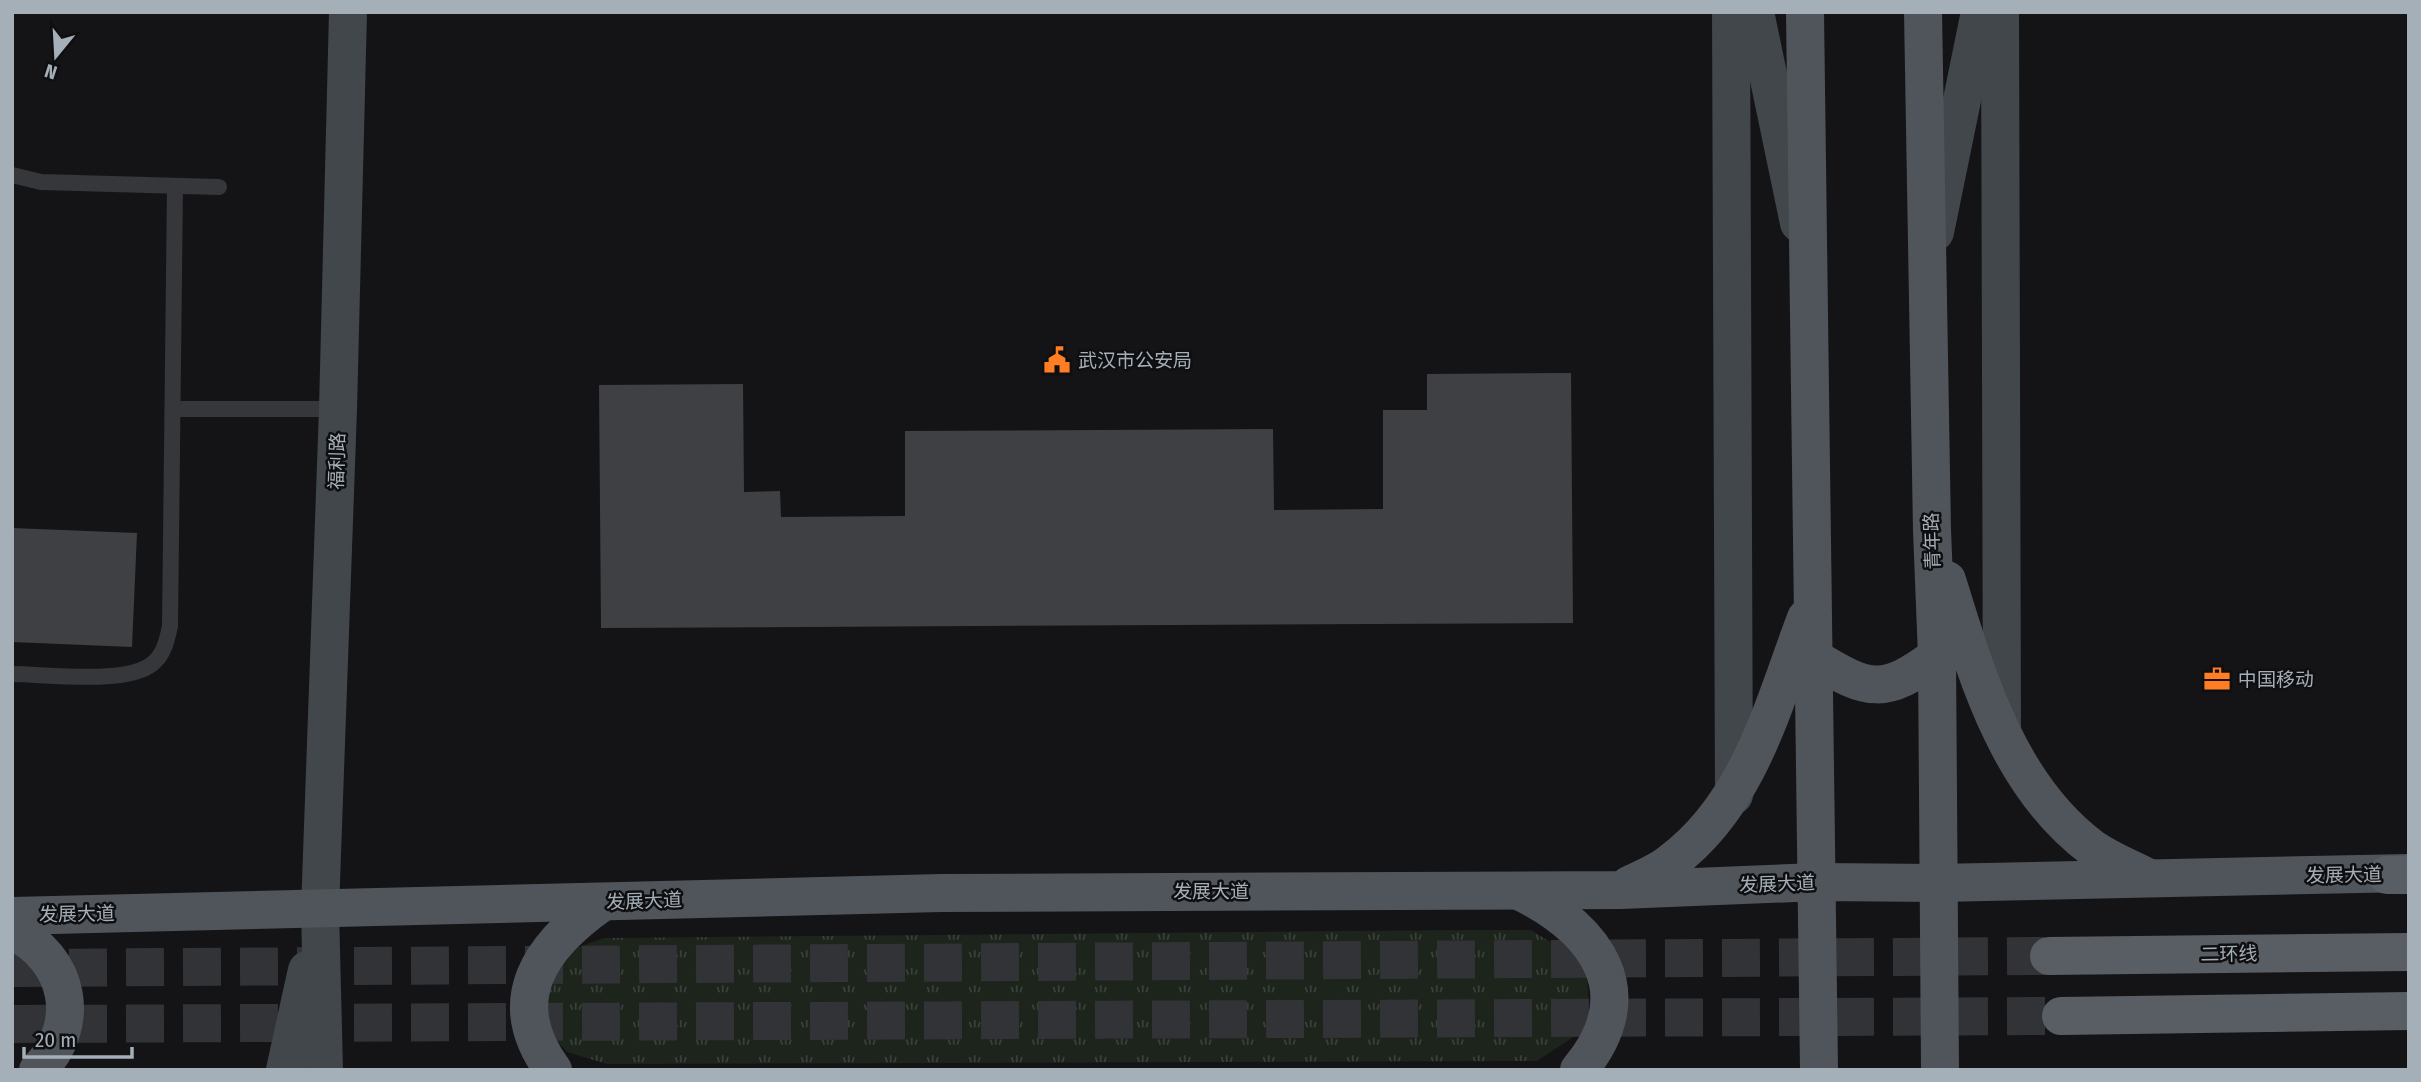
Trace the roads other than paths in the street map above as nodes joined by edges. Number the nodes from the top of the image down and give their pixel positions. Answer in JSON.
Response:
{"nodes":[{"id":1,"x":348,"y":12,"type":"edge"},
{"id":2,"x":1731,"y":12,"type":"edge"},
{"id":3,"x":1755,"y":12,"type":"edge"},
{"id":4,"x":1805,"y":12,"type":"edge"},
{"id":5,"x":1923,"y":12,"type":"edge"},
{"id":6,"x":1980,"y":12,"type":"edge"},
{"id":7,"x":2000,"y":12,"type":"edge"},
{"id":8,"x":12,"y":175,"type":"edge"},
{"id":9,"x":175,"y":187,"type":"junction"},
{"id":10,"x":219,"y":187,"type":"dead end"},
{"id":11,"x":1927,"y":268,"type":"junction"},
{"id":12,"x":1808,"y":269,"type":"junction"},
{"id":13,"x":175,"y":409,"type":"junction"},
{"id":14,"x":338,"y":409,"type":"junction"},
{"id":15,"x":1932,"y":530,"type":"junction"},
{"id":16,"x":1813,"y":600,"type":"junction"},
{"id":17,"x":1937,"y":656,"type":"junction"},
{"id":18,"x":1814,"y":658,"type":"junction"},
{"id":19,"x":12,"y":674,"type":"edge"},
{"id":20,"x":2002,"y":731,"type":"junction"},
{"id":21,"x":1734,"y":795,"type":"junction"},
{"id":22,"x":2402,"y":874,"type":"edge"},
{"id":23,"x":2151,"y":879,"type":"junction"},
{"id":24,"x":1818,"y":882,"type":"junction"},
{"id":25,"x":1938,"y":883,"type":"junction"},
{"id":26,"x":1515,"y":889,"type":"junction"},
{"id":27,"x":1620,"y":890,"type":"junction"},
{"id":28,"x":603,"y":902,"type":"junction"},
{"id":29,"x":320,"y":910,"type":"junction"},
{"id":30,"x":12,"y":916,"type":"edge"},
{"id":31,"x":12,"y":931,"type":"edge"},
{"id":32,"x":2409,"y":952,"type":"edge"},
{"id":33,"x":2049,"y":956,"type":"tunnel mouth"},
{"id":34,"x":2409,"y":1011,"type":"edge"},
{"id":35,"x":2061,"y":1016,"type":"tunnel mouth"},
{"id":36,"x":38,"y":1070,"type":"edge"},
{"id":37,"x":285,"y":1070,"type":"edge"},
{"id":38,"x":324,"y":1070,"type":"edge"},
{"id":39,"x":553,"y":1070,"type":"edge"},
{"id":40,"x":1579,"y":1070,"type":"edge"},
{"id":41,"x":1819,"y":1070,"type":"edge"},
{"id":42,"x":1940,"y":1070,"type":"edge"}],
"edges":[{"from":1,"to":14,"type":"main road","name":"福利路"},
{"from":2,"to":21,"type":"main road"},
{"from":3,"to":12,"type":"main road"},
{"from":4,"to":12,"type":"main road"},
{"from":5,"to":11,"type":"main road","name":"青年路"},
{"from":6,"to":11,"type":"main road"},
{"from":7,"to":20,"type":"main road"},
{"from":8,"to":9,"type":"lane"},
{"from":9,"to":10,"type":"lane"},
{"from":9,"to":13,"type":"lane"},
{"from":11,"to":15,"type":"main road","name":"青年路"},
{"from":12,"to":16,"type":"main road"},
{"from":13,"to":14,"type":"lane"},
{"from":13,"to":19,"type":"lane"},
{"from":14,"to":29,"type":"main road","name":"福利路"},
{"from":15,"to":17,"type":"main road","name":"青年路"},
{"from":15,"to":20,"type":"main road"},
{"from":16,"to":18,"type":"main road"},
{"from":16,"to":21,"type":"main road"},
{"from":17,"to":18,"type":"main road"},
{"from":17,"to":25,"type":"main road","name":"青年路"},
{"from":18,"to":24,"type":"main road"},
{"from":20,"to":23,"type":"main road"},
{"from":21,"to":27,"type":"main road"},
{"from":22,"to":23,"type":"main road","name":"发展大道"},
{"from":23,"to":25,"type":"main road","name":"发展大道"},
{"from":24,"to":25,"type":"main road","name":"发展大道"},
{"from":24,"to":27,"type":"main road","name":"发展大道"},
{"from":24,"to":41,"type":"main road"},
{"from":25,"to":42,"type":"main road","name":"青年路"},
{"from":26,"to":27,"type":"main road","name":"发展大道"},
{"from":26,"to":28,"type":"main road","name":"发展大道"},
{"from":26,"to":40,"type":"main road"},
{"from":28,"to":29,"type":"main road","name":"发展大道"},
{"from":28,"to":39,"type":"main road"},
{"from":29,"to":30,"type":"main road","name":"发展大道"},
{"from":29,"to":37,"type":"main road"},
{"from":29,"to":38,"type":"main road"},
{"from":31,"to":36,"type":"main road"},
{"from":32,"to":33,"type":"highway","name":"二环线"},
{"from":34,"to":35,"type":"highway"}]}
